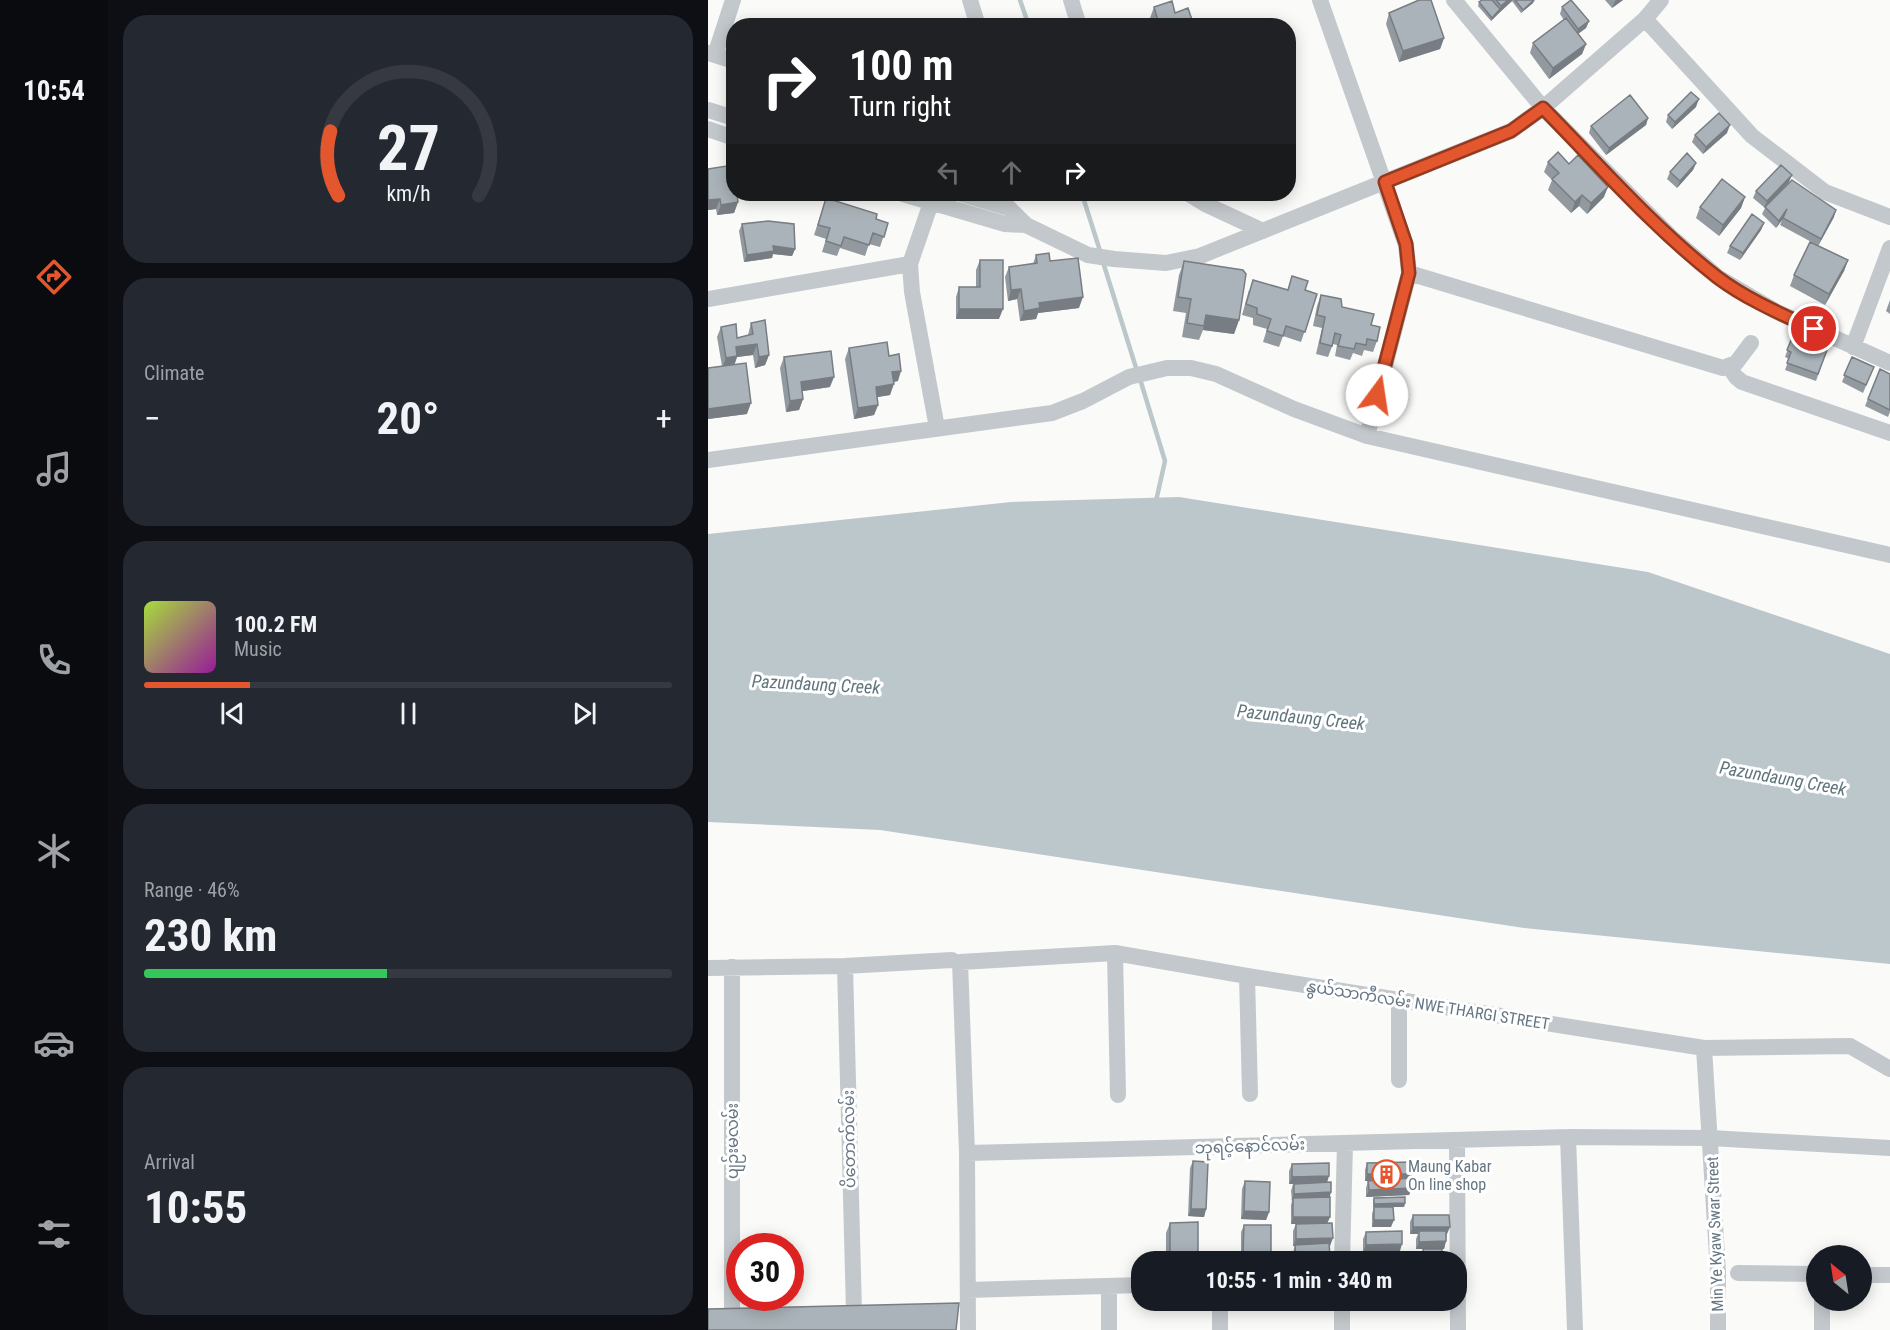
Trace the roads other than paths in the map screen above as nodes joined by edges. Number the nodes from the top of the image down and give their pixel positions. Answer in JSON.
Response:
{"nodes":[{"id":1,"x":733,"y":0,"type":"edge"},
{"id":2,"x":970,"y":0,"type":"edge"},
{"id":3,"x":1071,"y":0,"type":"edge"},
{"id":4,"x":1320,"y":0,"type":"edge"},
{"id":5,"x":1661,"y":0,"type":"edge"},
{"id":6,"x":1457,"y":1,"type":"edge"},
{"id":7,"x":976,"y":18,"type":"edge"},
{"id":8,"x":1077,"y":18,"type":"edge"},
{"id":9,"x":1645,"y":19,"type":"junction"},
{"id":10,"x":712,"y":54,"type":"edge"},
{"id":11,"x":1543,"y":108,"type":"junction"},
{"id":12,"x":708,"y":110,"type":"edge"},
{"id":13,"x":726,"y":116,"type":"edge"},
{"id":14,"x":708,"y":129,"type":"edge"},
{"id":15,"x":726,"y":136,"type":"edge"},
{"id":16,"x":726,"y":141,"type":"edge"},
{"id":17,"x":708,"y":144,"type":"edge"},
{"id":18,"x":1385,"y":182,"type":"junction"},
{"id":19,"x":931,"y":201,"type":"edge"},
{"id":20,"x":940,"y":201,"type":"edge"},
{"id":21,"x":986,"y":201,"type":"edge"},
{"id":22,"x":1200,"y":201,"type":"edge"},
{"id":23,"x":1890,"y":217,"type":"edge"},
{"id":24,"x":1026,"y":225,"type":"junction"},
{"id":25,"x":1263,"y":231,"type":"junction"},
{"id":26,"x":1890,"y":248,"type":"edge"},
{"id":27,"x":910,"y":264,"type":"junction"},
{"id":28,"x":1409,"y":273,"type":"junction"},
{"id":29,"x":708,"y":299,"type":"edge"},
{"id":30,"x":1751,"y":343,"type":"dead end"},
{"id":31,"x":1853,"y":347,"type":"junction"},
{"id":32,"x":1890,"y":363,"type":"edge"},
{"id":33,"x":1729,"y":367,"type":"junction"},
{"id":34,"x":937,"y":428,"type":"junction"},
{"id":35,"x":1890,"y":433,"type":"edge"},
{"id":36,"x":1367,"y":436,"type":"junction"},
{"id":37,"x":708,"y":460,"type":"edge"},
{"id":38,"x":1890,"y":555,"type":"edge"},
{"id":39,"x":1115,"y":953,"type":"junction"},
{"id":40,"x":956,"y":961,"type":"junction"},
{"id":41,"x":845,"y":966,"type":"junction"},
{"id":42,"x":732,"y":967,"type":"junction"},
{"id":43,"x":708,"y":968,"type":"edge"},
{"id":44,"x":1246,"y":976,"type":"junction"},
{"id":45,"x":1398,"y":1000,"type":"junction"},
{"id":46,"x":1704,"y":1048,"type":"junction"},
{"id":47,"x":1890,"y":1069,"type":"edge"},
{"id":48,"x":1399,"y":1080,"type":"dead end"},
{"id":49,"x":1250,"y":1094,"type":"dead end"},
{"id":50,"x":1118,"y":1095,"type":"dead end"},
{"id":51,"x":1568,"y":1137,"type":"junction"},
{"id":52,"x":1710,"y":1138,"type":"junction"},
{"id":53,"x":1457,"y":1140,"type":"junction"},
{"id":54,"x":1345,"y":1143,"type":"junction"},
{"id":55,"x":1890,"y":1148,"type":"edge"},
{"id":56,"x":967,"y":1153,"type":"junction"},
{"id":57,"x":1342,"y":1251,"type":"edge"},
{"id":58,"x":1738,"y":1273,"type":"dead end"},
{"id":59,"x":1806,"y":1274,"type":"edge"},
{"id":60,"x":1872,"y":1275,"type":"edge"},
{"id":61,"x":1890,"y":1275,"type":"edge"},
{"id":62,"x":1131,"y":1286,"type":"edge"},
{"id":63,"x":1109,"y":1287,"type":"junction"},
{"id":64,"x":968,"y":1290,"type":"junction"},
{"id":65,"x":875,"y":1311,"type":"edge"},
{"id":66,"x":1220,"y":1311,"type":"edge"},
{"id":67,"x":1342,"y":1311,"type":"edge"},
{"id":68,"x":1822,"y":1311,"type":"edge"},
{"id":69,"x":730,"y":1315,"type":"edge"},
{"id":70,"x":968,"y":1330,"type":"edge"},
{"id":71,"x":1109,"y":1330,"type":"edge"},
{"id":72,"x":1220,"y":1330,"type":"edge"},
{"id":73,"x":1342,"y":1330,"type":"edge"},
{"id":74,"x":1458,"y":1330,"type":"edge"},
{"id":75,"x":1575,"y":1330,"type":"edge"},
{"id":76,"x":1718,"y":1330,"type":"edge"},
{"id":77,"x":1822,"y":1330,"type":"edge"}],
"edges":[{"from":1,"to":10,"type":"street"},
{"from":2,"to":7,"type":"street"},
{"from":3,"to":8,"type":"street"},
{"from":4,"to":18,"type":"street"},
{"from":5,"to":9,"type":"street"},
{"from":6,"to":11,"type":"street"},
{"from":9,"to":11,"type":"street"},
{"from":9,"to":23,"type":"street"},
{"from":11,"to":18,"type":"street"},
{"from":11,"to":31,"type":"street"},
{"from":12,"to":13,"type":"street"},
{"from":14,"to":15,"type":"street"},
{"from":16,"to":17,"type":"street"},
{"from":18,"to":25,"type":"street"},
{"from":18,"to":28,"type":"street"},
{"from":19,"to":27,"type":"street"},
{"from":20,"to":24,"type":"street"},
{"from":21,"to":24,"type":"street"},
{"from":22,"to":25,"type":"street"},
{"from":24,"to":25,"type":"street"},
{"from":26,"to":31,"type":"street"},
{"from":27,"to":29,"type":"street"},
{"from":27,"to":34,"type":"street"},
{"from":28,"to":33,"type":"street"},
{"from":28,"to":36,"type":"street"},
{"from":30,"to":33,"type":"street"},
{"from":31,"to":32,"type":"street"},
{"from":33,"to":35,"type":"street"},
{"from":34,"to":36,"type":"street"},
{"from":34,"to":37,"type":"street"},
{"from":36,"to":38,"type":"street"},
{"from":39,"to":40,"type":"street","name":"နွယ်သာကီလမ်း NWE THARGI STREET"},
{"from":39,"to":44,"type":"street","name":"နွယ်သာကီလမ်း NWE THARGI STREET"},
{"from":39,"to":50,"type":"street"},
{"from":40,"to":41,"type":"street","name":"နွယ်သာကီလမ်း NWE THARGI STREET"},
{"from":40,"to":56,"type":"street"},
{"from":41,"to":42,"type":"street","name":"နွယ်သာကီလမ်း NWE THARGI STREET"},
{"from":41,"to":65,"type":"street","name":"ပိတောက်လမ်း"},
{"from":42,"to":43,"type":"street","name":"နွယ်သာကီလမ်း NWE THARGI STREET"},
{"from":42,"to":69,"type":"street","name":"ပျဉ်းမလမ်း"},
{"from":44,"to":45,"type":"street","name":"နွယ်သာကီလမ်း NWE THARGI STREET"},
{"from":44,"to":49,"type":"street"},
{"from":45,"to":46,"type":"street","name":"နွယ်သာကီလမ်း NWE THARGI STREET"},
{"from":45,"to":48,"type":"street"},
{"from":46,"to":47,"type":"street","name":"နွယ်သာကီလမ်း NWE THARGI STREET"},
{"from":46,"to":52,"type":"street","name":"Min Ye Kyaw Swar Street"},
{"from":51,"to":52,"type":"street","name":"ဘုရင့်နောင်လမ်း"},
{"from":51,"to":53,"type":"street","name":"ဘုရင့်နောင်လမ်း"},
{"from":51,"to":75,"type":"street"},
{"from":52,"to":55,"type":"street","name":"ဘုရင့်နောင်လမ်း"},
{"from":52,"to":76,"type":"street","name":"Min Ye Kyaw Swar Street"},
{"from":53,"to":54,"type":"street","name":"ဘုရင့်နောင်လမ်း"},
{"from":53,"to":74,"type":"street"},
{"from":54,"to":56,"type":"street","name":"ဘုရင့်နောင်လမ်း"},
{"from":54,"to":57,"type":"street"},
{"from":56,"to":64,"type":"street"},
{"from":58,"to":59,"type":"street"},
{"from":60,"to":61,"type":"street"},
{"from":62,"to":63,"type":"street"},
{"from":63,"to":64,"type":"street"},
{"from":63,"to":71,"type":"street"},
{"from":64,"to":70,"type":"street"},
{"from":66,"to":72,"type":"street"},
{"from":67,"to":73,"type":"street"},
{"from":68,"to":77,"type":"street"}]}
